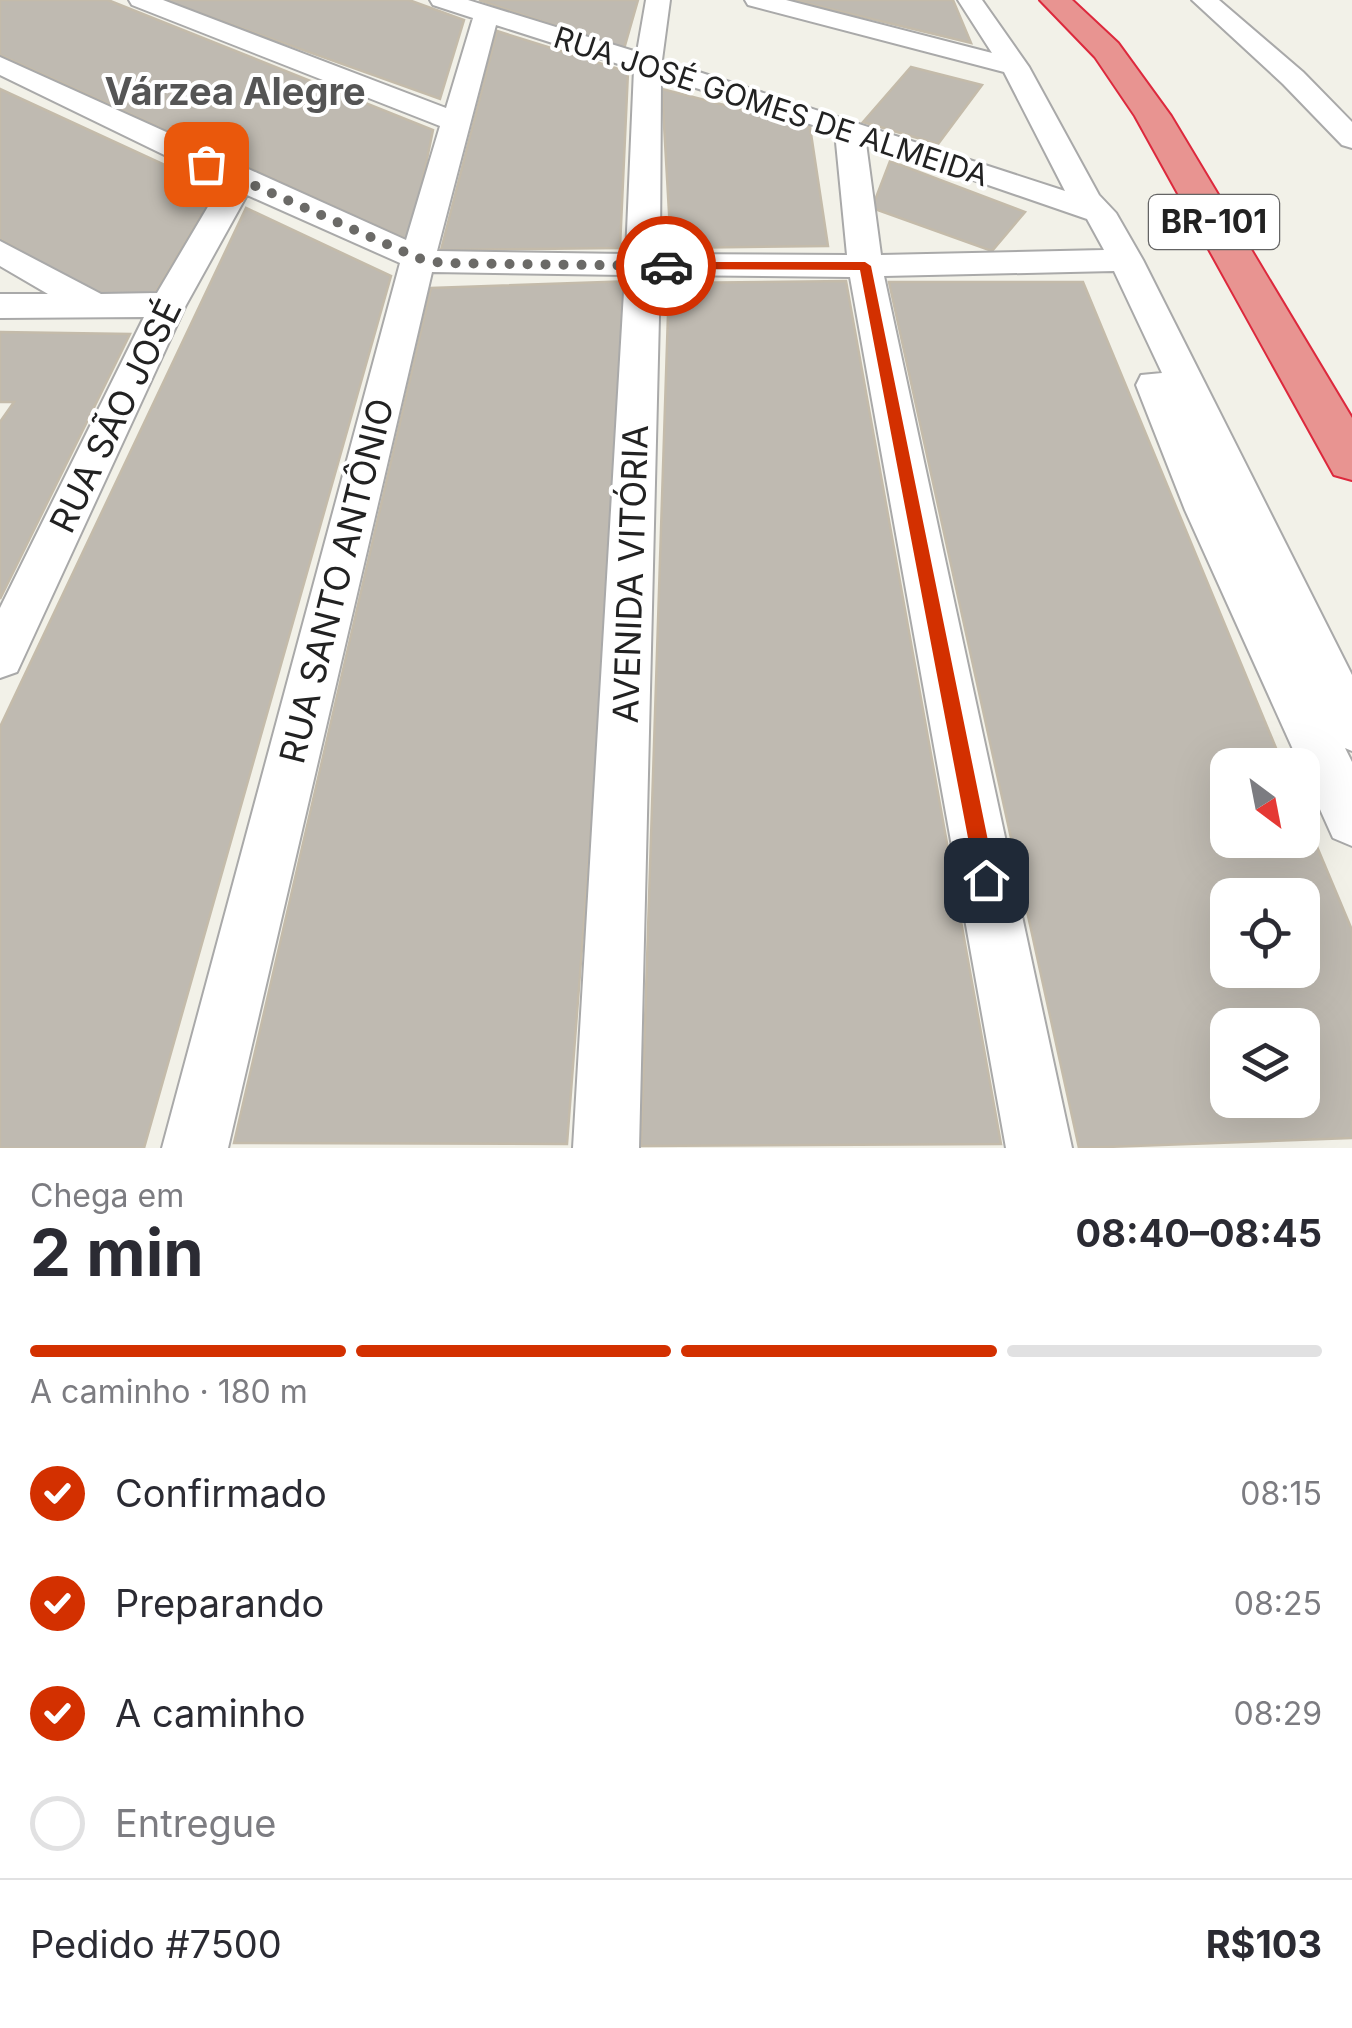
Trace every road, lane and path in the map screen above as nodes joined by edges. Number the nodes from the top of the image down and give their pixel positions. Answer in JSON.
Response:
{"nodes":[{"id":1,"x":141,"y":0,"type":"edge"},
{"id":2,"x":442,"y":0,"type":"edge"},
{"id":3,"x":658,"y":0,"type":"edge"},
{"id":4,"x":757,"y":0,"type":"edge"},
{"id":5,"x":970,"y":0,"type":"edge"},
{"id":6,"x":1055,"y":0,"type":"edge"},
{"id":7,"x":1204,"y":0,"type":"edge"},
{"id":8,"x":486,"y":16,"type":"junction"},
{"id":9,"x":648,"y":64,"type":"junction"},
{"id":10,"x":0,"y":66,"type":"edge"},
{"id":11,"x":1015,"y":67,"type":"junction"},
{"id":12,"x":457,"y":122,"type":"junction"},
{"id":13,"x":849,"y":127,"type":"junction"},
{"id":14,"x":1352,"y":139,"type":"edge"},
{"id":15,"x":240,"y":180,"type":"junction"},
{"id":16,"x":1088,"y":207,"type":"junction"},
{"id":17,"x":0,"y":252,"type":"edge"},
{"id":18,"x":418,"y":258,"type":"junction"},
{"id":19,"x":1114,"y":260,"type":"junction"},
{"id":20,"x":644,"y":266,"type":"junction"},
{"id":21,"x":865,"y":266,"type":"junction"},
{"id":22,"x":168,"y":304,"type":"junction"},
{"id":23,"x":94,"y":305,"type":"junction"},
{"id":24,"x":0,"y":306,"type":"edge"},
{"id":25,"x":1352,"y":461,"type":"edge"},
{"id":26,"x":1226,"y":509,"type":"junction"},
{"id":27,"x":0,"y":657,"type":"edge"},
{"id":28,"x":1352,"y":727,"type":"edge"},
{"id":29,"x":1352,"y":819,"type":"edge"},
{"id":30,"x":195,"y":1148,"type":"edge"},
{"id":31,"x":606,"y":1148,"type":"edge"},
{"id":32,"x":1039,"y":1148,"type":"edge"}],
"edges":[{"from":1,"to":12,"type":"street"},
{"from":2,"to":8,"type":"street","name":"RUA JOSÉ GOMES DE ALMEIDA"},
{"from":3,"to":9,"type":"street","name":"AVENIDA VITÓRIA"},
{"from":4,"to":11,"type":"street"},
{"from":5,"to":11,"type":"street"},
{"from":6,"to":25,"type":"highway","number":"BR-101"},
{"from":7,"to":14,"type":"street"},
{"from":8,"to":9,"type":"street","name":"RUA JOSÉ GOMES DE ALMEIDA"},
{"from":8,"to":12,"type":"street","name":"RUA SANTO ANTÔNIO"},
{"from":9,"to":13,"type":"street","name":"RUA JOSÉ GOMES DE ALMEIDA"},
{"from":9,"to":20,"type":"street","name":"AVENIDA VITÓRIA"},
{"from":10,"to":15,"type":"street"},
{"from":11,"to":16,"type":"street"},
{"from":12,"to":18,"type":"street","name":"RUA SANTO ANTÔNIO"},
{"from":13,"to":16,"type":"street","name":"RUA JOSÉ GOMES DE ALMEIDA"},
{"from":13,"to":21,"type":"street"},
{"from":15,"to":18,"type":"street"},
{"from":15,"to":22,"type":"street","name":"RUA SÃO JOSÉ"},
{"from":16,"to":19,"type":"street"},
{"from":17,"to":23,"type":"street"},
{"from":18,"to":20,"type":"street"},
{"from":18,"to":30,"type":"street","name":"RUA SANTO ANTÔNIO"},
{"from":19,"to":21,"type":"street"},
{"from":19,"to":26,"type":"street"},
{"from":20,"to":21,"type":"street"},
{"from":20,"to":31,"type":"street","name":"AVENIDA VITÓRIA"},
{"from":21,"to":32,"type":"street"},
{"from":22,"to":23,"type":"street"},
{"from":22,"to":27,"type":"street","name":"RUA SÃO JOSÉ"},
{"from":23,"to":24,"type":"street"},
{"from":26,"to":28,"type":"street"},
{"from":26,"to":29,"type":"street"}]}
